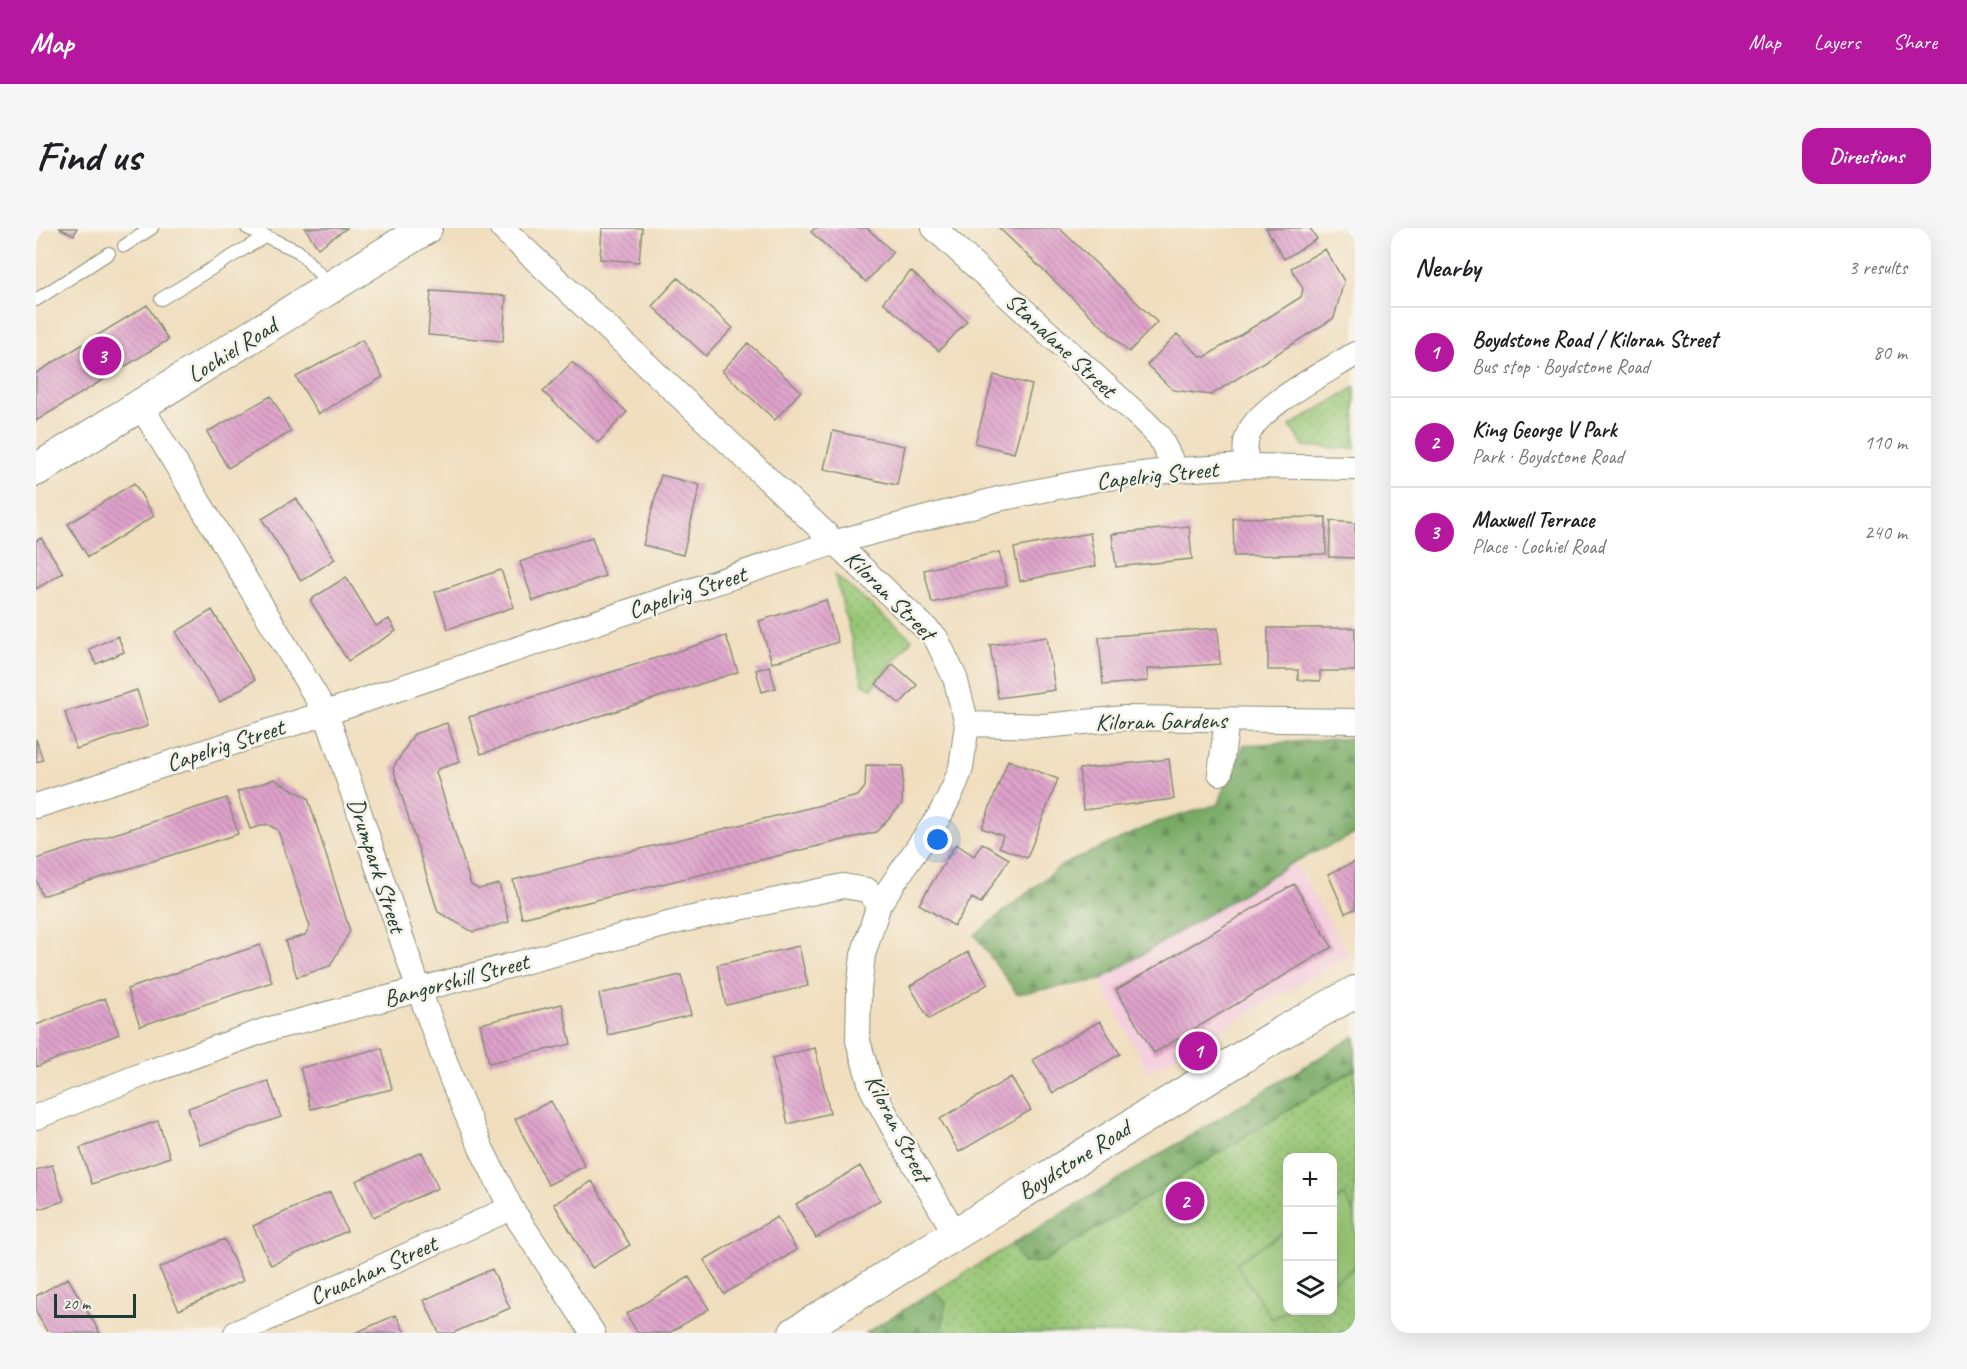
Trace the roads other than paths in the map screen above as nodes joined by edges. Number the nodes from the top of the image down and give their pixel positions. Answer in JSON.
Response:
{"nodes":[{"id":1,"x":152,"y":228,"type":"edge"},
{"id":2,"x":247,"y":228,"type":"edge"},
{"id":3,"x":426,"y":228,"type":"edge"},
{"id":4,"x":502,"y":228,"type":"edge"},
{"id":5,"x":934,"y":228,"type":"edge"},
{"id":6,"x":266,"y":236,"type":"junction"},
{"id":7,"x":124,"y":246,"type":"dead end"},
{"id":8,"x":109,"y":253,"type":"dead end"},
{"id":9,"x":333,"y":288,"type":"junction"},
{"id":10,"x":161,"y":299,"type":"dead end"},
{"id":11,"x":36,"y":300,"type":"edge"},
{"id":12,"x":1355,"y":354,"type":"edge"},
{"id":13,"x":141,"y":406,"type":"junction"},
{"id":14,"x":1246,"y":466,"type":"junction"},
{"id":15,"x":1355,"y":468,"type":"edge"},
{"id":16,"x":36,"y":470,"type":"edge"},
{"id":17,"x":1176,"y":470,"type":"junction"},
{"id":18,"x":836,"y":542,"type":"junction"},
{"id":19,"x":326,"y":713,"type":"junction"},
{"id":20,"x":1227,"y":720,"type":"junction"},
{"id":21,"x":1355,"y":721,"type":"edge"},
{"id":22,"x":967,"y":724,"type":"junction"},
{"id":23,"x":1220,"y":773,"type":"dead end"},
{"id":24,"x":36,"y":806,"type":"edge"},
{"id":25,"x":879,"y":904,"type":"junction"},
{"id":26,"x":418,"y":990,"type":"junction"},
{"id":27,"x":1355,"y":992,"type":"edge"},
{"id":28,"x":36,"y":1117,"type":"edge"},
{"id":29,"x":511,"y":1208,"type":"junction"},
{"id":30,"x":955,"y":1233,"type":"junction"},
{"id":31,"x":236,"y":1333,"type":"edge"},
{"id":32,"x":593,"y":1333,"type":"edge"},
{"id":33,"x":795,"y":1333,"type":"edge"}],
"edges":[{"from":1,"to":7,"type":"lane"},
{"from":2,"to":6,"type":"lane"},
{"from":3,"to":9,"type":"street","name":"Lochiel Road"},
{"from":4,"to":18,"type":"street","name":"Kiloran Street"},
{"from":5,"to":17,"type":"street","name":"Stanalane Street"},
{"from":6,"to":9,"type":"lane"},
{"from":6,"to":10,"type":"lane"},
{"from":8,"to":11,"type":"lane"},
{"from":9,"to":13,"type":"street","name":"Lochiel Road"},
{"from":12,"to":14,"type":"street"},
{"from":13,"to":16,"type":"street","name":"Lochiel Road"},
{"from":13,"to":19,"type":"street","name":"Drumpark Street"},
{"from":14,"to":15,"type":"street","name":"Capelrig Street"},
{"from":14,"to":17,"type":"street","name":"Capelrig Street"},
{"from":17,"to":18,"type":"street","name":"Capelrig Street"},
{"from":18,"to":19,"type":"street","name":"Capelrig Street"},
{"from":18,"to":22,"type":"street","name":"Kiloran Street"},
{"from":19,"to":24,"type":"street","name":"Capelrig Street"},
{"from":19,"to":26,"type":"street","name":"Drumpark Street"},
{"from":20,"to":21,"type":"street","name":"Kiloran Gardens"},
{"from":20,"to":22,"type":"street","name":"Kiloran Gardens"},
{"from":20,"to":23,"type":"street"},
{"from":22,"to":25,"type":"street","name":"Kiloran Street"},
{"from":25,"to":26,"type":"street","name":"Bangorshill Street"},
{"from":25,"to":30,"type":"street","name":"Kiloran Street"},
{"from":26,"to":28,"type":"street","name":"Bangorshill Street"},
{"from":26,"to":29,"type":"street","name":"Drumpark Street"},
{"from":27,"to":30,"type":"street","name":"Boydstone Road"},
{"from":29,"to":31,"type":"street","name":"Cruachan Street"},
{"from":29,"to":32,"type":"street","name":"Drumpark Street"},
{"from":30,"to":33,"type":"street","name":"Boydstone Road"}]}
